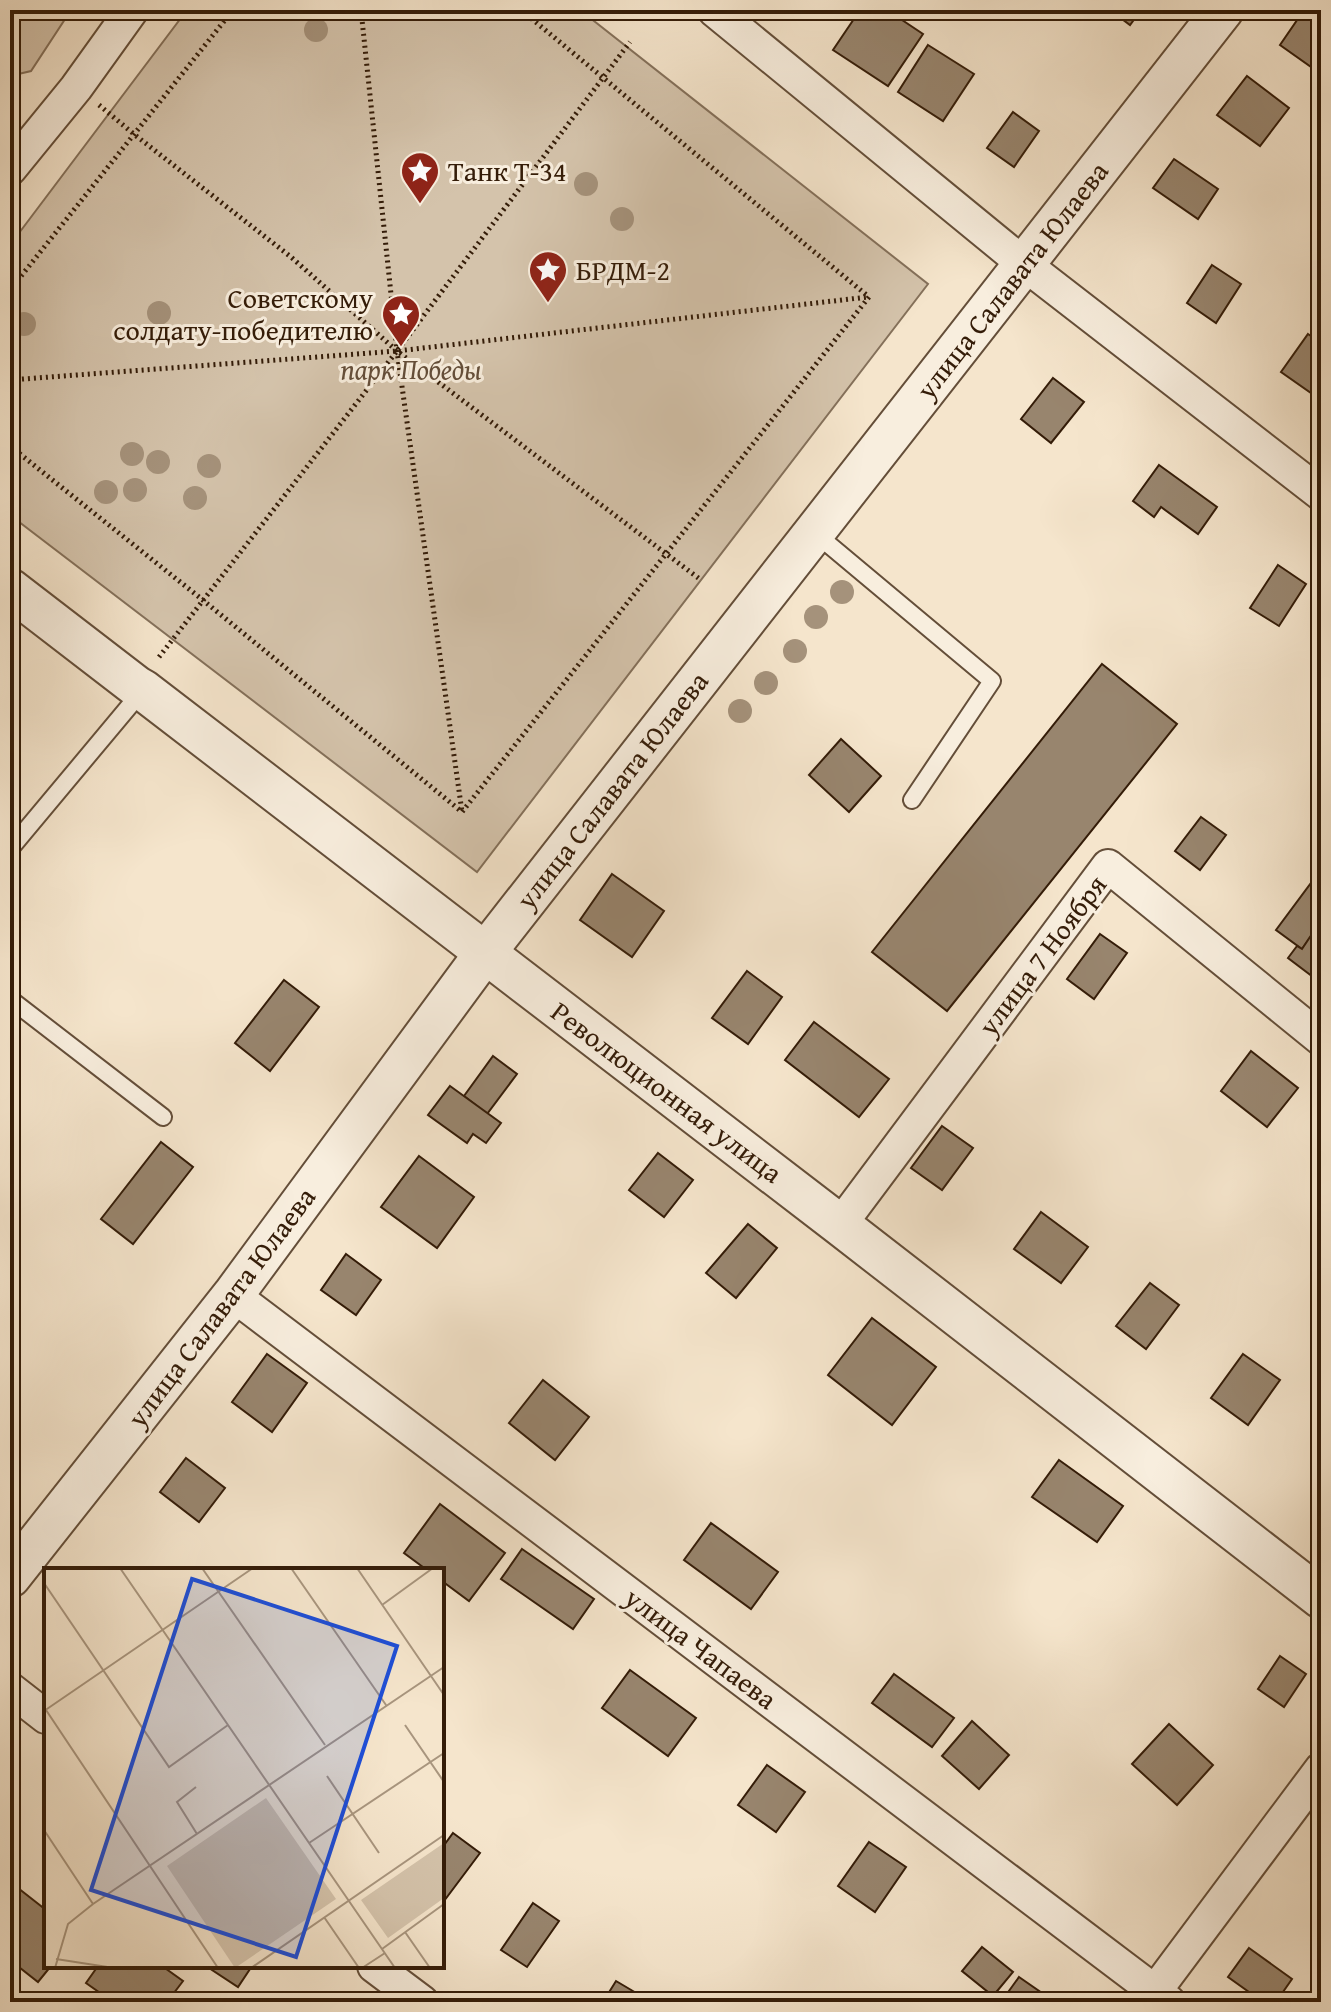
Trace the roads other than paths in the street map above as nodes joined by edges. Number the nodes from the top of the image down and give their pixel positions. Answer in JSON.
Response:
{"nodes":[{"id":1,"x":132,"y":10,"type":"edge"},
{"id":2,"x":714,"y":10,"type":"edge"},
{"id":3,"x":1223,"y":10,"type":"edge"},
{"id":4,"x":10,"y":169,"type":"edge"},
{"id":5,"x":1024,"y":264,"type":"junction"},
{"id":6,"x":1321,"y":494,"type":"edge"},
{"id":7,"x":814,"y":532,"type":"junction"},
{"id":8,"x":10,"y":589,"type":"edge"},
{"id":9,"x":140,"y":688,"type":"junction"},
{"id":10,"x":912,"y":800,"type":"dead end"},
{"id":11,"x":10,"y":849,"type":"edge"},
{"id":12,"x":485,"y":953,"type":"junction"},
{"id":13,"x":10,"y":999,"type":"edge"},
{"id":14,"x":1321,"y":1039,"type":"edge"},
{"id":15,"x":163,"y":1117,"type":"dead end"},
{"id":16,"x":840,"y":1225,"type":"junction"},
{"id":17,"x":233,"y":1295,"type":"junction"},
{"id":18,"x":10,"y":1577,"type":"edge"},
{"id":19,"x":1321,"y":1598,"type":"edge"},
{"id":20,"x":10,"y":1689,"type":"edge"},
{"id":21,"x":44,"y":1715,"type":"edge"},
{"id":22,"x":1321,"y":1769,"type":"edge"},
{"id":23,"x":377,"y":1968,"type":"edge"},
{"id":24,"x":1157,"y":1999,"type":"edge"},
{"id":25,"x":422,"y":2002,"type":"edge"}],
"edges":[{"from":1,"to":4,"type":"street"},
{"from":2,"to":5,"type":"street"},
{"from":3,"to":5,"type":"street","name":"улица Салавата Юлаева"},
{"from":5,"to":6,"type":"street"},
{"from":5,"to":7,"type":"street","name":"улица Салавата Юлаева"},
{"from":7,"to":10,"type":"lane"},
{"from":7,"to":12,"type":"street","name":"улица Салавата Юлаева"},
{"from":8,"to":9,"type":"street","name":"Революционная улица"},
{"from":9,"to":11,"type":"lane"},
{"from":9,"to":12,"type":"street","name":"Революционная улица"},
{"from":12,"to":16,"type":"street","name":"Революционная улица"},
{"from":12,"to":17,"type":"street","name":"улица Салавата Юлаева"},
{"from":13,"to":15,"type":"lane"},
{"from":14,"to":16,"type":"street","name":"улица 7 Ноября"},
{"from":16,"to":19,"type":"street","name":"Революционная улица"},
{"from":17,"to":18,"type":"street","name":"улица Салавата Юлаева"},
{"from":17,"to":24,"type":"street","name":"улица Чапаева"},
{"from":20,"to":21,"type":"street"},
{"from":22,"to":24,"type":"street"},
{"from":23,"to":25,"type":"street"}]}
